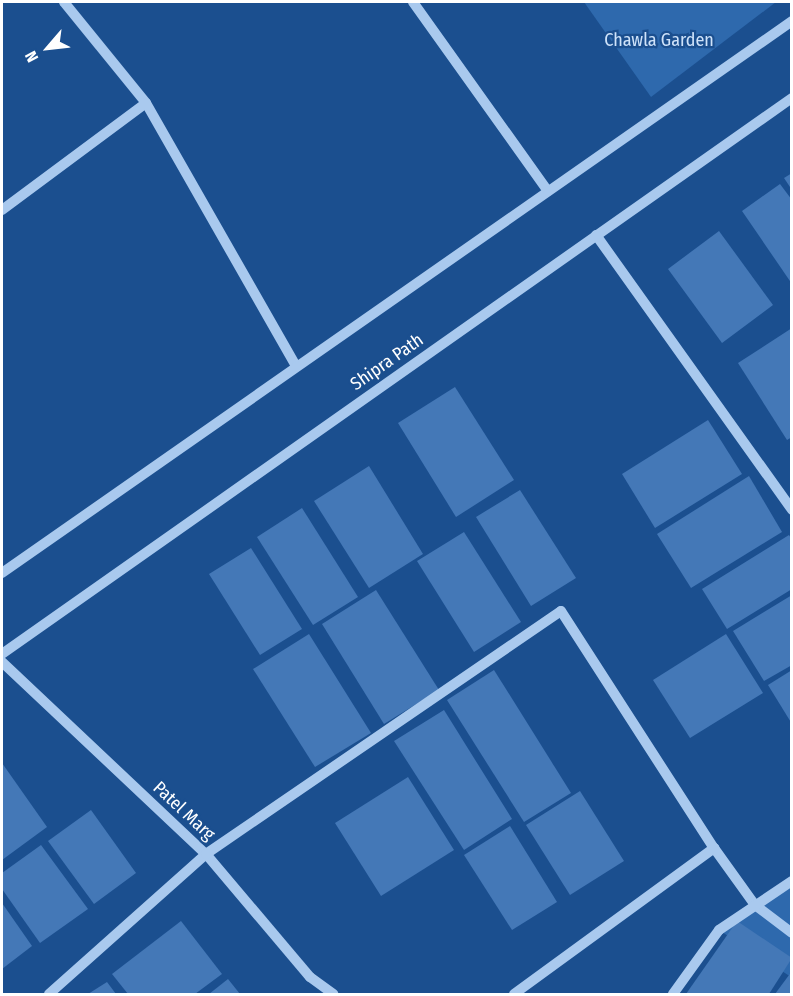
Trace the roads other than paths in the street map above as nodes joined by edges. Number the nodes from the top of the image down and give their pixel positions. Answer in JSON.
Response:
{"nodes":[{"id":1,"x":64,"y":2,"type":"edge"},
{"id":2,"x":413,"y":2,"type":"edge"},
{"id":3,"x":792,"y":21,"type":"edge"},
{"id":4,"x":792,"y":98,"type":"edge"},
{"id":5,"x":147,"y":103,"type":"junction"},
{"id":6,"x":548,"y":191,"type":"junction"},
{"id":7,"x":2,"y":210,"type":"edge"},
{"id":8,"x":596,"y":236,"type":"junction"},
{"id":9,"x":296,"y":366,"type":"junction"},
{"id":10,"x":792,"y":510,"type":"edge"},
{"id":11,"x":2,"y":573,"type":"edge"},
{"id":12,"x":2,"y":654,"type":"edge"},
{"id":13,"x":2,"y":662,"type":"edge"},
{"id":14,"x":714,"y":848,"type":"junction"},
{"id":15,"x":206,"y":854,"type":"junction"},
{"id":16,"x":792,"y":880,"type":"edge"},
{"id":17,"x":755,"y":905,"type":"junction"},
{"id":18,"x":792,"y":933,"type":"edge"},
{"id":19,"x":49,"y":994,"type":"edge"},
{"id":20,"x":333,"y":994,"type":"edge"},
{"id":21,"x":514,"y":994,"type":"edge"},
{"id":22,"x":673,"y":994,"type":"edge"}],
"edges":[{"from":1,"to":5,"type":"street"},
{"from":2,"to":6,"type":"street"},
{"from":3,"to":6,"type":"street"},
{"from":4,"to":8,"type":"street","name":"Shipra Path"},
{"from":5,"to":7,"type":"street"},
{"from":5,"to":9,"type":"street"},
{"from":6,"to":9,"type":"street"},
{"from":8,"to":10,"type":"street"},
{"from":8,"to":12,"type":"street","name":"Shipra Path"},
{"from":9,"to":11,"type":"street"},
{"from":13,"to":15,"type":"street","name":"Patel Marg"},
{"from":14,"to":15,"type":"street"},
{"from":14,"to":17,"type":"street"},
{"from":14,"to":21,"type":"street"},
{"from":15,"to":19,"type":"street"},
{"from":15,"to":20,"type":"street","name":"Patel Marg"},
{"from":16,"to":17,"type":"street"},
{"from":17,"to":18,"type":"street"},
{"from":17,"to":22,"type":"street"}]}
